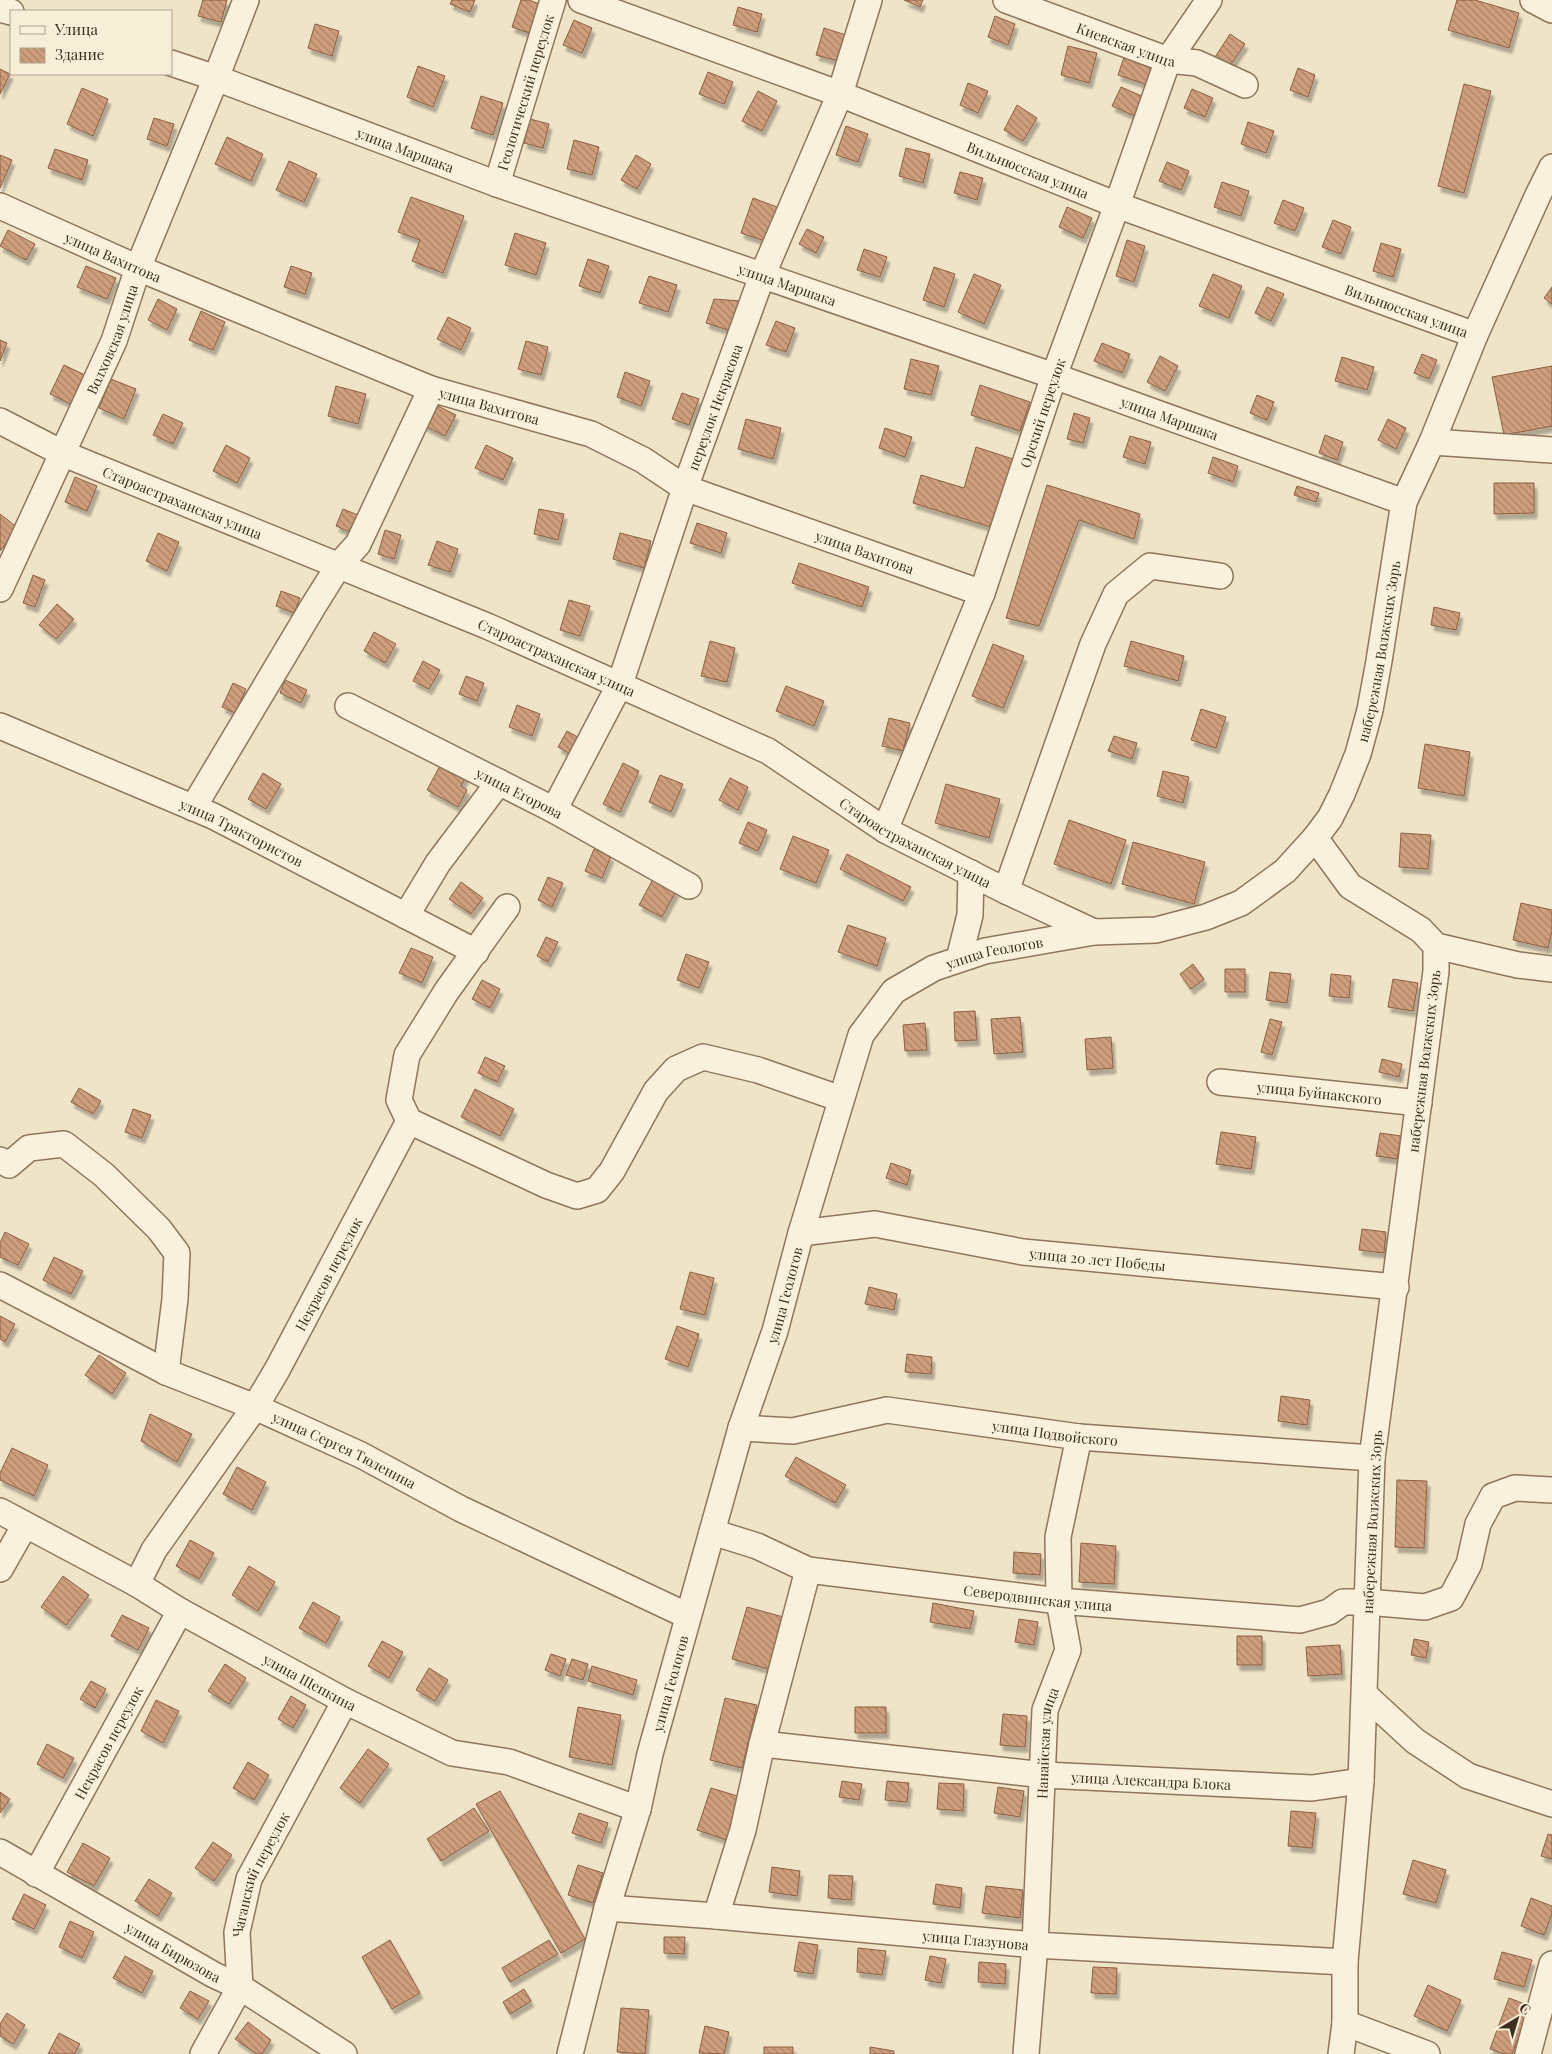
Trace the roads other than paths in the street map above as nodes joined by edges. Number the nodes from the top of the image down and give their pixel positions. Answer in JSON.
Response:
{"nodes":[{"id":1,"x":246,"y":0,"type":"edge"},
{"id":2,"x":553,"y":0,"type":"edge"},
{"id":3,"x":581,"y":0,"type":"edge"},
{"id":4,"x":870,"y":0,"type":"edge"},
{"id":5,"x":1006,"y":0,"type":"edge"},
{"id":6,"x":1209,"y":0,"type":"edge"},
{"id":7,"x":1533,"y":0,"type":"edge"},
{"id":8,"x":1552,"y":10,"type":"edge"},
{"id":9,"x":1168,"y":60,"type":"junction"},
{"id":10,"x":172,"y":63,"type":"edge"},
{"id":11,"x":216,"y":78,"type":"junction"},
{"id":12,"x":1245,"y":85,"type":"dead end"},
{"id":13,"x":840,"y":94,"type":"junction"},
{"id":14,"x":1552,"y":166,"type":"edge"},
{"id":15,"x":497,"y":184,"type":"junction"},
{"id":16,"x":0,"y":206,"type":"edge"},
{"id":17,"x":1117,"y":206,"type":"junction"},
{"id":18,"x":138,"y":268,"type":"junction"},
{"id":19,"x":762,"y":276,"type":"junction"},
{"id":20,"x":1475,"y":335,"type":"junction"},
{"id":21,"x":1054,"y":376,"type":"junction"},
{"id":22,"x":431,"y":389,"type":"junction"},
{"id":23,"x":0,"y":421,"type":"edge"},
{"id":24,"x":1432,"y":442,"type":"junction"},
{"id":25,"x":1552,"y":450,"type":"edge"},
{"id":26,"x":64,"y":454,"type":"junction"},
{"id":27,"x":685,"y":488,"type":"junction"},
{"id":28,"x":1404,"y":502,"type":"junction"},
{"id":29,"x":339,"y":565,"type":"junction"},
{"id":30,"x":1220,"y":576,"type":"dead end"},
{"id":31,"x":0,"y":589,"type":"edge"},
{"id":32,"x":982,"y":593,"type":"junction"},
{"id":33,"x":620,"y":684,"type":"junction"},
{"id":34,"x":348,"y":706,"type":"dead end"},
{"id":35,"x":0,"y":726,"type":"edge"},
{"id":36,"x":499,"y":782,"type":"junction"},
{"id":37,"x":193,"y":808,"type":"junction"},
{"id":38,"x":554,"y":810,"type":"junction"},
{"id":39,"x":885,"y":830,"type":"junction"},
{"id":40,"x":1315,"y":838,"type":"junction"},
{"id":41,"x":971,"y":873,"type":"junction"},
{"id":42,"x":689,"y":886,"type":"dead end"},
{"id":43,"x":1006,"y":891,"type":"junction"},
{"id":44,"x":508,"y":907,"type":"dead end"},
{"id":45,"x":406,"y":916,"type":"junction"},
{"id":46,"x":1094,"y":932,"type":"junction"},
{"id":47,"x":1436,"y":946,"type":"junction"},
{"id":48,"x":476,"y":952,"type":"junction"},
{"id":49,"x":959,"y":960,"type":"junction"},
{"id":50,"x":1552,"y":970,"type":"edge"},
{"id":51,"x":1220,"y":1082,"type":"dead end"},
{"id":52,"x":841,"y":1099,"type":"junction"},
{"id":53,"x":1420,"y":1103,"type":"junction"},
{"id":54,"x":408,"y":1121,"type":"junction"},
{"id":55,"x":3,"y":1168,"type":"edge"},
{"id":56,"x":801,"y":1233,"type":"junction"},
{"id":57,"x":0,"y":1285,"type":"edge"},
{"id":58,"x":1396,"y":1287,"type":"junction"},
{"id":59,"x":166,"y":1372,"type":"junction"},
{"id":60,"x":255,"y":1407,"type":"junction"},
{"id":61,"x":741,"y":1428,"type":"junction"},
{"id":62,"x":1079,"y":1437,"type":"junction"},
{"id":63,"x":1372,"y":1458,"type":"junction"},
{"id":64,"x":1552,"y":1490,"type":"edge"},
{"id":65,"x":0,"y":1511,"type":"edge"},
{"id":66,"x":25,"y":1525,"type":"junction"},
{"id":67,"x":712,"y":1532,"type":"junction"},
{"id":68,"x":0,"y":1569,"type":"edge"},
{"id":69,"x":808,"y":1570,"type":"junction"},
{"id":70,"x":137,"y":1584,"type":"junction"},
{"id":71,"x":1059,"y":1601,"type":"junction"},
{"id":72,"x":1367,"y":1602,"type":"junction"},
{"id":73,"x":180,"y":1611,"type":"junction"},
{"id":74,"x":688,"y":1616,"type":"junction"},
{"id":75,"x":1365,"y":1694,"type":"junction"},
{"id":76,"x":346,"y":1701,"type":"junction"},
{"id":77,"x":762,"y":1744,"type":"junction"},
{"id":78,"x":1044,"y":1775,"type":"junction"},
{"id":79,"x":1361,"y":1781,"type":"junction"},
{"id":80,"x":1552,"y":1804,"type":"edge"},
{"id":81,"x":638,"y":1809,"type":"junction"},
{"id":82,"x":0,"y":1852,"type":"edge"},
{"id":83,"x":36,"y":1874,"type":"junction"},
{"id":84,"x":607,"y":1908,"type":"junction"},
{"id":85,"x":716,"y":1916,"type":"junction"},
{"id":86,"x":1035,"y":1945,"type":"junction"},
{"id":87,"x":1345,"y":1962,"type":"junction"},
{"id":88,"x":1552,"y":1964,"type":"edge"},
{"id":89,"x":240,"y":1987,"type":"junction"},
{"id":90,"x":1345,"y":2024,"type":"junction"},
{"id":91,"x":203,"y":2054,"type":"edge"},
{"id":92,"x":344,"y":2054,"type":"edge"},
{"id":93,"x":570,"y":2054,"type":"edge"},
{"id":94,"x":1026,"y":2054,"type":"edge"},
{"id":95,"x":1341,"y":2054,"type":"edge"},
{"id":96,"x":1427,"y":2054,"type":"edge"},
{"id":97,"x":1528,"y":2054,"type":"edge"}],
"edges":[{"from":1,"to":11,"type":"street","name":"Волховская улица"},
{"from":2,"to":15,"type":"street","name":"Геологический переулок"},
{"from":3,"to":13,"type":"street","name":"Вильнюсская улица"},
{"from":4,"to":13,"type":"street","name":"переулок Некрасова"},
{"from":5,"to":9,"type":"street","name":"Киевская улица"},
{"from":6,"to":9,"type":"street","name":"Орский переулок"},
{"from":7,"to":8,"type":"street"},
{"from":9,"to":12,"type":"street","name":"Киевская улица"},
{"from":9,"to":17,"type":"street","name":"Орский переулок"},
{"from":10,"to":11,"type":"street","name":"улица Маршака"},
{"from":11,"to":15,"type":"street","name":"улица Маршака"},
{"from":11,"to":18,"type":"street","name":"Волховская улица"},
{"from":13,"to":17,"type":"street","name":"Вильнюсская улица"},
{"from":13,"to":19,"type":"street","name":"переулок Некрасова"},
{"from":14,"to":20,"type":"street","name":"набережная Волжских Зорь"},
{"from":15,"to":19,"type":"street","name":"улица Маршака"},
{"from":16,"to":18,"type":"street","name":"улица Вахитова"},
{"from":17,"to":20,"type":"street","name":"Вильнюсская улица"},
{"from":17,"to":21,"type":"street","name":"Орский переулок"},
{"from":18,"to":22,"type":"street","name":"улица Вахитова"},
{"from":18,"to":26,"type":"street","name":"Волховская улица"},
{"from":19,"to":21,"type":"street","name":"улица Маршака"},
{"from":19,"to":27,"type":"street","name":"переулок Некрасова"},
{"from":20,"to":24,"type":"street","name":"набережная Волжских Зорь"},
{"from":21,"to":28,"type":"street","name":"улица Маршака"},
{"from":21,"to":32,"type":"street","name":"Орский переулок"},
{"from":22,"to":27,"type":"street","name":"улица Вахитова"},
{"from":22,"to":29,"type":"street"},
{"from":23,"to":26,"type":"street","name":"Староастраханская улица"},
{"from":24,"to":25,"type":"street"},
{"from":24,"to":28,"type":"street","name":"набережная Волжских Зорь"},
{"from":26,"to":29,"type":"street","name":"Староастраханская улица"},
{"from":26,"to":31,"type":"street","name":"Волховская улица"},
{"from":27,"to":32,"type":"street","name":"улица Вахитова"},
{"from":27,"to":33,"type":"street","name":"переулок Некрасова"},
{"from":28,"to":40,"type":"street","name":"набережная Волжских Зорь"},
{"from":29,"to":33,"type":"street","name":"Староастраханская улица"},
{"from":29,"to":37,"type":"street"},
{"from":30,"to":43,"type":"street"},
{"from":32,"to":39,"type":"street","name":"Орский переулок"},
{"from":33,"to":38,"type":"street","name":"переулок Некрасова"},
{"from":33,"to":39,"type":"street","name":"Староастраханская улица"},
{"from":34,"to":36,"type":"street","name":"улица Егорова"},
{"from":35,"to":37,"type":"street","name":"улица Трактористов"},
{"from":36,"to":38,"type":"street","name":"улица Егорова"},
{"from":36,"to":45,"type":"street"},
{"from":37,"to":45,"type":"street","name":"улица Трактористов"},
{"from":38,"to":42,"type":"street","name":"улица Егорова"},
{"from":39,"to":41,"type":"street","name":"Староастраханская улица"},
{"from":40,"to":46,"type":"street","name":"улица Геологов"},
{"from":40,"to":47,"type":"street"},
{"from":41,"to":43,"type":"street","name":"Староастраханская улица"},
{"from":41,"to":49,"type":"street"},
{"from":43,"to":46,"type":"street","name":"Староастраханская улица"},
{"from":44,"to":48,"type":"street"},
{"from":45,"to":48,"type":"street","name":"улица Трактористов"},
{"from":46,"to":49,"type":"street","name":"улица Геологов"},
{"from":47,"to":50,"type":"street"},
{"from":47,"to":53,"type":"street","name":"набережная Волжских Зорь"},
{"from":48,"to":54,"type":"street"},
{"from":49,"to":52,"type":"street","name":"улица Геологов"},
{"from":51,"to":53,"type":"street","name":"улица Буйнакского"},
{"from":52,"to":54,"type":"street"},
{"from":52,"to":56,"type":"street","name":"улица Геологов"},
{"from":53,"to":58,"type":"street","name":"набережная Волжских Зорь"},
{"from":54,"to":60,"type":"street","name":"Некрасов переулок"},
{"from":55,"to":59,"type":"street"},
{"from":56,"to":58,"type":"street","name":"улица 20 лет Победы"},
{"from":56,"to":61,"type":"street","name":"улица Геологов"},
{"from":57,"to":59,"type":"street","name":"улица Сергея Тюленина"},
{"from":58,"to":63,"type":"street","name":"набережная Волжских Зорь"},
{"from":59,"to":60,"type":"street","name":"улица Сергея Тюленина"},
{"from":60,"to":70,"type":"street","name":"Некрасов переулок"},
{"from":60,"to":74,"type":"street","name":"улица Сергея Тюленина"},
{"from":61,"to":62,"type":"street","name":"улица Подвойского"},
{"from":61,"to":67,"type":"street","name":"улица Геологов"},
{"from":62,"to":63,"type":"street","name":"улица Подвойского"},
{"from":62,"to":71,"type":"street","name":"Нанайская улица"},
{"from":63,"to":72,"type":"street","name":"набережная Волжских Зорь"},
{"from":64,"to":72,"type":"street","name":"Северодвинская улица"},
{"from":65,"to":66,"type":"street","name":"улица Щепкина"},
{"from":66,"to":68,"type":"street"},
{"from":66,"to":70,"type":"street","name":"улица Щепкина"},
{"from":67,"to":69,"type":"street","name":"Северодвинская улица"},
{"from":67,"to":74,"type":"street","name":"улица Геологов"},
{"from":69,"to":71,"type":"street","name":"Северодвинская улица"},
{"from":69,"to":77,"type":"street"},
{"from":70,"to":73,"type":"street","name":"улица Щепкина"},
{"from":71,"to":72,"type":"street","name":"Северодвинская улица"},
{"from":71,"to":78,"type":"street","name":"Нанайская улица"},
{"from":72,"to":75,"type":"street","name":"набережная Волжских Зорь"},
{"from":73,"to":76,"type":"street","name":"улица Щепкина"},
{"from":73,"to":83,"type":"street","name":"Некрасов переулок"},
{"from":74,"to":81,"type":"street","name":"улица Геологов"},
{"from":75,"to":79,"type":"street","name":"набережная Волжских Зорь"},
{"from":75,"to":80,"type":"street"},
{"from":76,"to":81,"type":"street","name":"улица Щепкина"},
{"from":76,"to":89,"type":"street","name":"Чаганский переулок"},
{"from":77,"to":78,"type":"street","name":"улица Александра Блока"},
{"from":77,"to":85,"type":"street"},
{"from":78,"to":79,"type":"street","name":"улица Александра Блока"},
{"from":78,"to":86,"type":"street","name":"Нанайская улица"},
{"from":79,"to":87,"type":"street","name":"набережная Волжских Зорь"},
{"from":81,"to":84,"type":"street","name":"улица Геологов"},
{"from":82,"to":83,"type":"street","name":"улица Бирюзова"},
{"from":83,"to":89,"type":"street","name":"улица Бирюзова"},
{"from":84,"to":85,"type":"street","name":"улица Глазунова"},
{"from":84,"to":93,"type":"street","name":"улица Геологов"},
{"from":85,"to":86,"type":"street","name":"улица Глазунова"},
{"from":86,"to":87,"type":"street","name":"улица Глазунова"},
{"from":86,"to":94,"type":"street","name":"Нанайская улица"},
{"from":87,"to":90,"type":"street","name":"набережная Волжских Зорь"},
{"from":88,"to":97,"type":"street"},
{"from":89,"to":91,"type":"street"},
{"from":89,"to":92,"type":"street","name":"улица Бирюзова"},
{"from":90,"to":95,"type":"street","name":"набережная Волжских Зорь"},
{"from":90,"to":96,"type":"street"}]}
